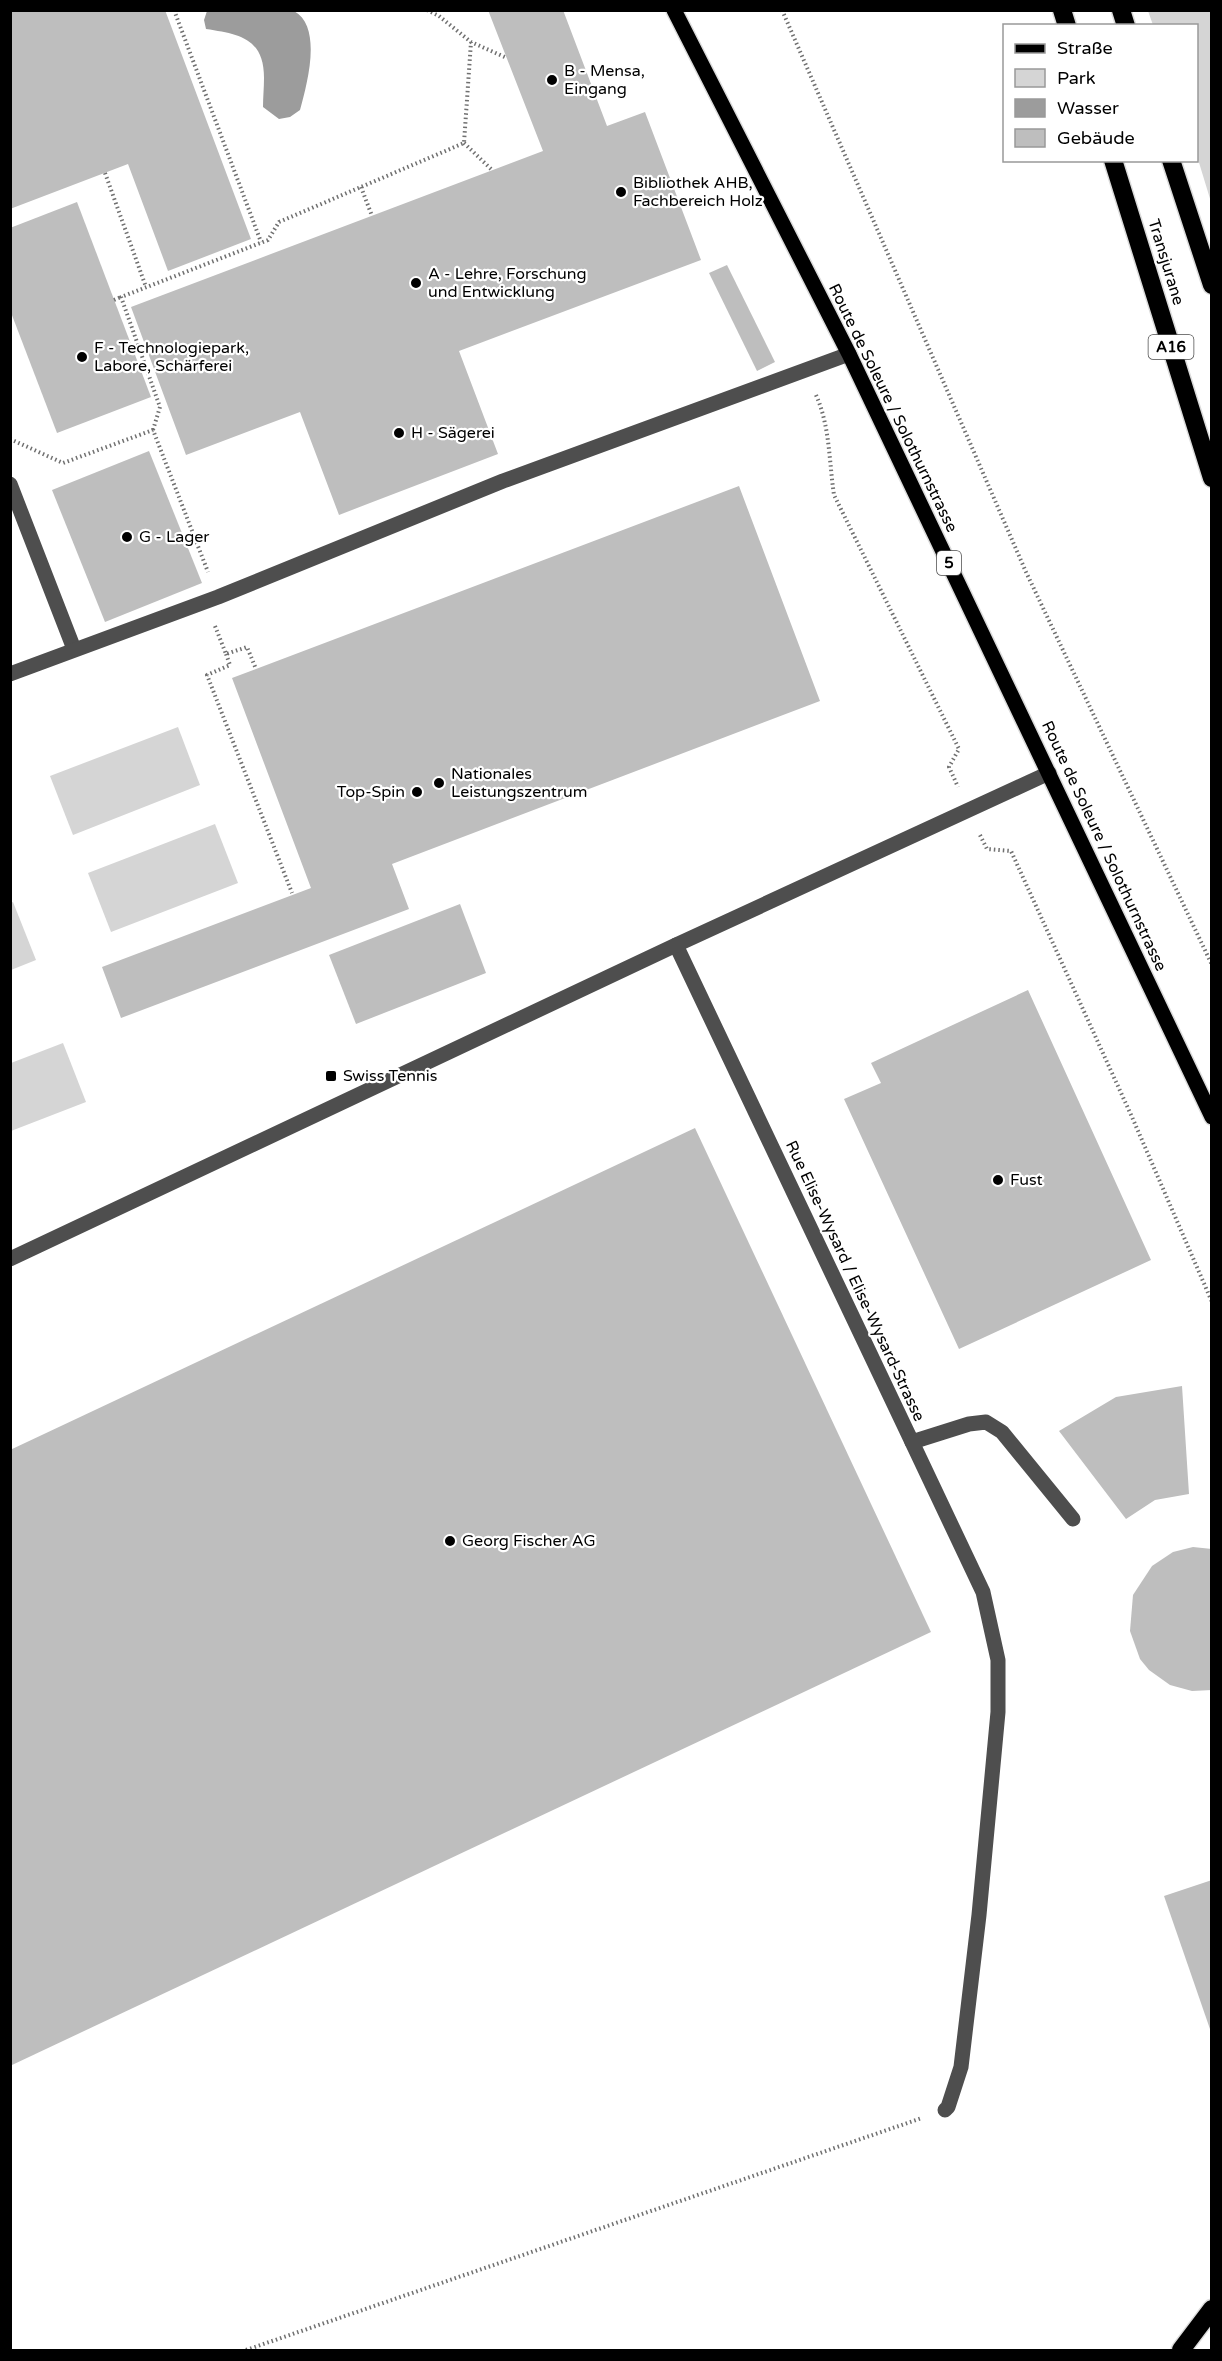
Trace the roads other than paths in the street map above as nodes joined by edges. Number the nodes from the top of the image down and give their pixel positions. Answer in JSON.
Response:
{"nodes":[{"id":1,"x":674,"y":10,"type":"edge"},
{"id":2,"x":1114,"y":162,"type":"edge"},
{"id":3,"x":1172,"y":162,"type":"edge"},
{"id":4,"x":1212,"y":285,"type":"edge"},
{"id":5,"x":849,"y":354,"type":"junction"},
{"id":6,"x":1212,"y":478,"type":"edge"},
{"id":7,"x":10,"y":484,"type":"edge"},
{"id":8,"x":74,"y":649,"type":"junction"},
{"id":9,"x":10,"y":674,"type":"edge"},
{"id":10,"x":1049,"y":773,"type":"junction"},
{"id":11,"x":676,"y":945,"type":"junction"},
{"id":12,"x":1212,"y":1117,"type":"edge"},
{"id":13,"x":10,"y":1259,"type":"edge"},
{"id":14,"x":912,"y":1442,"type":"junction"},
{"id":15,"x":1074,"y":1519,"type":"dead end"},
{"id":16,"x":945,"y":2110,"type":"road end"},
{"id":17,"x":1212,"y":2309,"type":"edge"},
{"id":18,"x":1181,"y":2350,"type":"edge"}],
"edges":[{"from":1,"to":5,"type":"main road","name":"Route de Soleure / Solothurnstrasse","number":"5"},
{"from":2,"to":6,"type":"highway","name":"Transjurane","number":"A16"},
{"from":3,"to":4,"type":"highway"},
{"from":5,"to":8,"type":"street"},
{"from":5,"to":10,"type":"main road","name":"Route de Soleure / Solothurnstrasse","number":"5"},
{"from":7,"to":8,"type":"street"},
{"from":8,"to":9,"type":"street"},
{"from":10,"to":11,"type":"street"},
{"from":10,"to":12,"type":"main road","name":"Route de Soleure / Solothurnstrasse","number":"5"},
{"from":11,"to":13,"type":"street"},
{"from":11,"to":14,"type":"street","name":"Rue Elise-Wysard / Elise-Wysard-Strasse"},
{"from":14,"to":15,"type":"street","name":"Rue Elise-Wysard / Elise-Wysard-Strasse"},
{"from":14,"to":16,"type":"street"},
{"from":17,"to":18,"type":"highway"}]}
